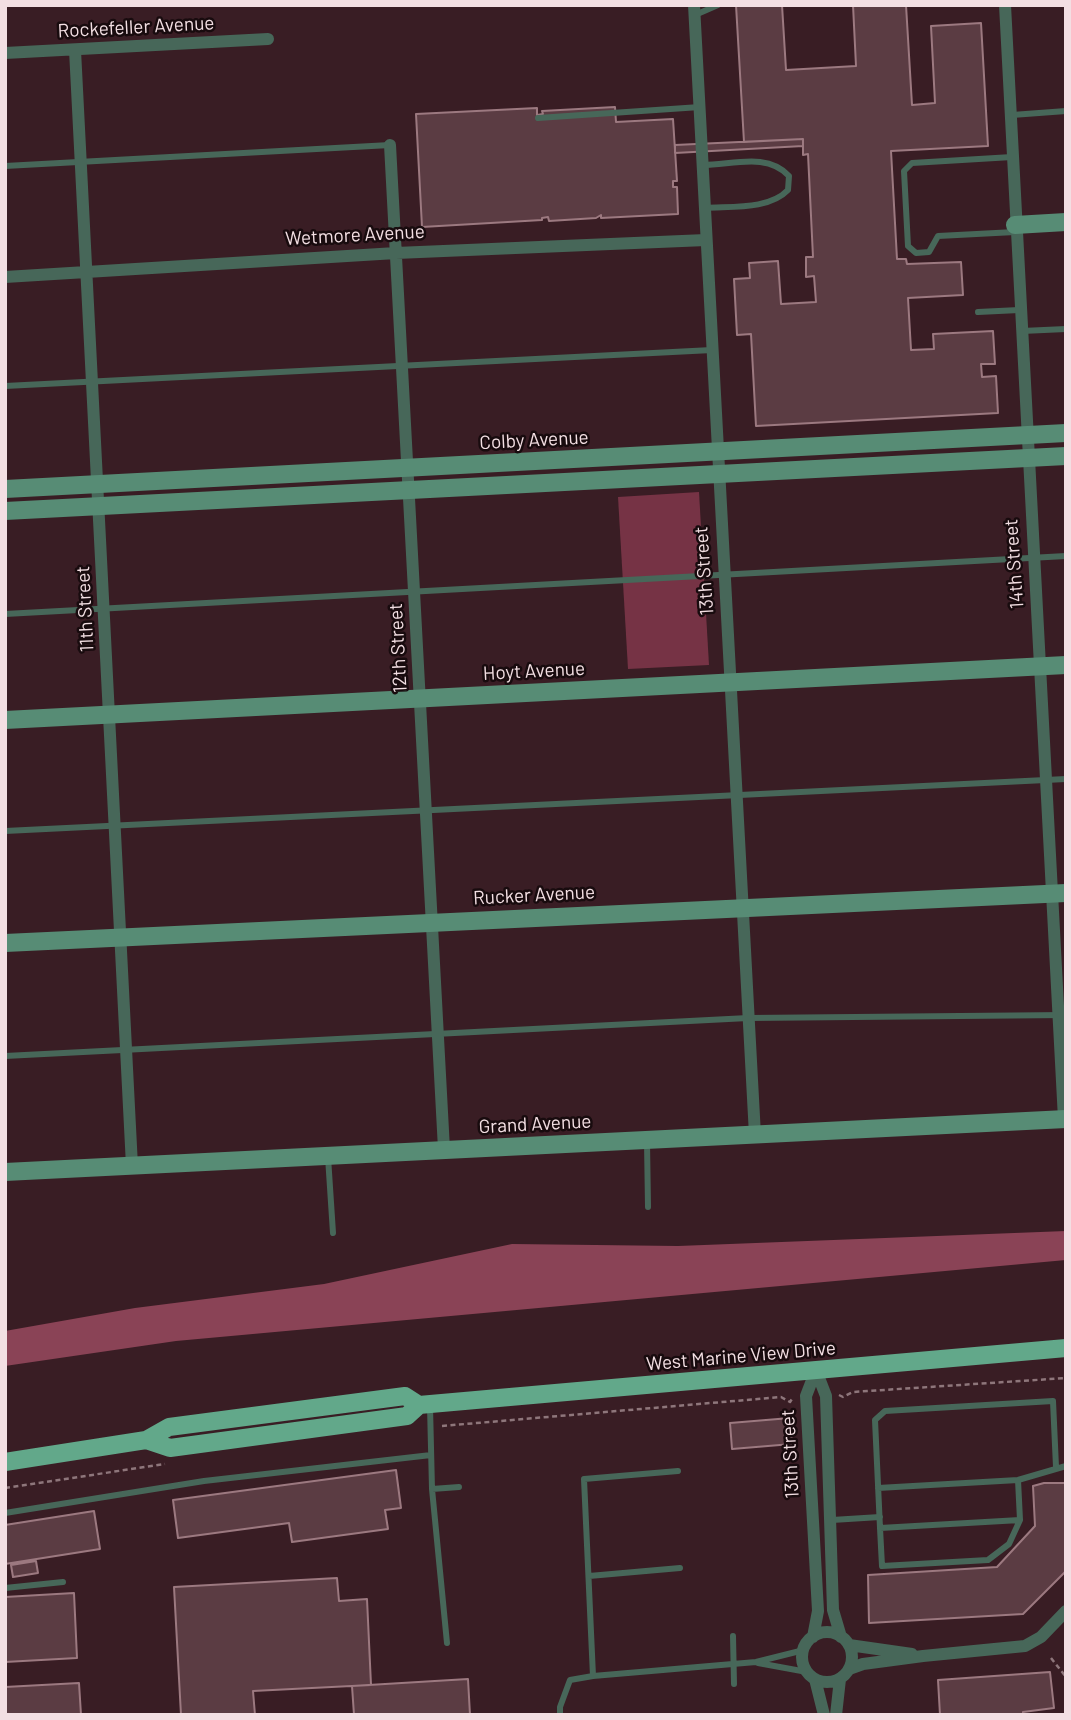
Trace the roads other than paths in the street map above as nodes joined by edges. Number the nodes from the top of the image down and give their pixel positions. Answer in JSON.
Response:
{"nodes":[{"id":1,"x":718,"y":5,"type":"edge"},
{"id":2,"x":1005,"y":5,"type":"edge"},
{"id":3,"x":694,"y":10,"type":"edge"},
{"id":4,"x":268,"y":39,"type":"dead end"},
{"id":5,"x":75,"y":50,"type":"junction"},
{"id":6,"x":5,"y":53,"type":"edge"},
{"id":7,"x":699,"y":107,"type":"junction"},
{"id":8,"x":1066,"y":111,"type":"edge"},
{"id":9,"x":1010,"y":115,"type":"junction"},
{"id":10,"x":538,"y":118,"type":"dead end"},
{"id":11,"x":390,"y":145,"type":"joint"},
{"id":12,"x":1012,"y":157,"type":"junction"},
{"id":13,"x":80,"y":162,"type":"junction"},
{"id":14,"x":703,"y":165,"type":"junction"},
{"id":15,"x":5,"y":166,"type":"edge"},
{"id":16,"x":705,"y":208,"type":"junction"},
{"id":17,"x":1066,"y":222,"type":"edge"},
{"id":18,"x":1015,"y":229,"type":"junction"},
{"id":19,"x":706,"y":240,"type":"junction"},
{"id":20,"x":396,"y":253,"type":"junction"},
{"id":21,"x":86,"y":273,"type":"junction"},
{"id":22,"x":5,"y":276,"type":"edge"},
{"id":23,"x":1019,"y":310,"type":"junction"},
{"id":24,"x":978,"y":312,"type":"dead end"},
{"id":25,"x":1066,"y":329,"type":"edge"},
{"id":26,"x":1020,"y":331,"type":"junction"},
{"id":27,"x":712,"y":350,"type":"junction"},
{"id":28,"x":402,"y":367,"type":"junction"},
{"id":29,"x":92,"y":381,"type":"junction"},
{"id":30,"x":5,"y":386,"type":"edge"},
{"id":31,"x":1066,"y":433,"type":"edge"},
{"id":32,"x":1026,"y":436,"type":"junction"},
{"id":33,"x":716,"y":451,"type":"junction"},
{"id":34,"x":1066,"y":456,"type":"edge"},
{"id":35,"x":1027,"y":458,"type":"junction"},
{"id":36,"x":407,"y":468,"type":"junction"},
{"id":37,"x":717,"y":474,"type":"junction"},
{"id":38,"x":98,"y":485,"type":"junction"},
{"id":39,"x":5,"y":489,"type":"edge"},
{"id":40,"x":408,"y":490,"type":"junction"},
{"id":41,"x":99,"y":506,"type":"junction"},
{"id":42,"x":5,"y":512,"type":"edge"},
{"id":43,"x":1066,"y":556,"type":"edge"},
{"id":44,"x":1033,"y":558,"type":"junction"},
{"id":45,"x":724,"y":573,"type":"junction"},
{"id":46,"x":414,"y":589,"type":"junction"},
{"id":47,"x":105,"y":608,"type":"junction"},
{"id":48,"x":5,"y":614,"type":"edge"},
{"id":49,"x":1066,"y":665,"type":"edge"},
{"id":50,"x":1041,"y":666,"type":"junction"},
{"id":51,"x":730,"y":683,"type":"junction"},
{"id":52,"x":420,"y":698,"type":"junction"},
{"id":53,"x":110,"y":715,"type":"junction"},
{"id":54,"x":5,"y":720,"type":"edge"},
{"id":55,"x":1066,"y":779,"type":"edge"},
{"id":56,"x":1047,"y":780,"type":"junction"},
{"id":57,"x":737,"y":796,"type":"junction"},
{"id":58,"x":426,"y":811,"type":"junction"},
{"id":59,"x":116,"y":825,"type":"junction"},
{"id":60,"x":5,"y":831,"type":"edge"},
{"id":61,"x":1059,"y":893,"type":"edge"},
{"id":62,"x":743,"y":907,"type":"junction"},
{"id":63,"x":432,"y":921,"type":"junction"},
{"id":64,"x":122,"y":938,"type":"junction"},
{"id":65,"x":5,"y":943,"type":"edge"},
{"id":66,"x":1062,"y":1016,"type":"edge"},
{"id":67,"x":748,"y":1018,"type":"junction"},
{"id":68,"x":438,"y":1032,"type":"junction"},
{"id":69,"x":127,"y":1049,"type":"junction"},
{"id":70,"x":5,"y":1056,"type":"edge"},
{"id":71,"x":1065,"y":1119,"type":"edge"},
{"id":72,"x":755,"y":1135,"type":"junction"},
{"id":73,"x":646,"y":1140,"type":"junction"},
{"id":74,"x":444,"y":1149,"type":"junction"},
{"id":75,"x":328,"y":1155,"type":"junction"},
{"id":76,"x":132,"y":1166,"type":"junction"},
{"id":77,"x":5,"y":1172,"type":"edge"},
{"id":78,"x":648,"y":1206,"type":"dead end"},
{"id":79,"x":333,"y":1233,"type":"dead end"},
{"id":80,"x":1066,"y":1349,"type":"edge"},
{"id":81,"x":816,"y":1370,"type":"junction"},
{"id":82,"x":424,"y":1404,"type":"junction"},
{"id":83,"x":431,"y":1455,"type":"junction"},
{"id":84,"x":5,"y":1462,"type":"edge"},
{"id":85,"x":1066,"y":1466,"type":"edge"},
{"id":86,"x":1056,"y":1467,"type":"junction"},
{"id":87,"x":678,"y":1471,"type":"dead end"},
{"id":88,"x":1018,"y":1480,"type":"junction"},
{"id":89,"x":459,"y":1487,"type":"dead end"},
{"id":90,"x":878,"y":1488,"type":"junction"},
{"id":91,"x":432,"y":1489,"type":"junction"},
{"id":92,"x":5,"y":1513,"type":"edge"},
{"id":93,"x":880,"y":1517,"type":"junction"},
{"id":94,"x":832,"y":1520,"type":"junction"},
{"id":95,"x":1020,"y":1520,"type":"junction"},
{"id":96,"x":880,"y":1528,"type":"junction"},
{"id":97,"x":680,"y":1569,"type":"dead end"},
{"id":98,"x":589,"y":1576,"type":"junction"},
{"id":99,"x":63,"y":1582,"type":"dead end"},
{"id":100,"x":5,"y":1588,"type":"edge"},
{"id":101,"x":1066,"y":1611,"type":"edge"},
{"id":102,"x":733,"y":1636,"type":"dead end"},
{"id":103,"x":813,"y":1637,"type":"junction"},
{"id":104,"x":845,"y":1641,"type":"junction"},
{"id":105,"x":447,"y":1643,"type":"dead end"},
{"id":106,"x":804,"y":1650,"type":"junction"},
{"id":107,"x":923,"y":1656,"type":"junction"},
{"id":108,"x":756,"y":1662,"type":"junction"},
{"id":109,"x":732,"y":1664,"type":"junction"},
{"id":110,"x":844,"y":1674,"type":"junction"},
{"id":111,"x":593,"y":1676,"type":"junction"},
{"id":112,"x":811,"y":1676,"type":"junction"},
{"id":113,"x":734,"y":1684,"type":"dead end"},
{"id":114,"x":560,"y":1715,"type":"edge"},
{"id":115,"x":824,"y":1715,"type":"edge"},
{"id":116,"x":836,"y":1715,"type":"edge"}],
"edges":[{"from":1,"to":3,"type":"lane"},
{"from":2,"to":9,"type":"street","name":"14th Street"},
{"from":3,"to":7,"type":"street","name":"13th Street"},
{"from":4,"to":5,"type":"street","name":"Rockefeller Avenue"},
{"from":5,"to":6,"type":"street","name":"Rockefeller Avenue"},
{"from":5,"to":13,"type":"street","name":"11th Street"},
{"from":7,"to":10,"type":"lane"},
{"from":7,"to":14,"type":"street","name":"13th Street"},
{"from":8,"to":9,"type":"lane"},
{"from":9,"to":12,"type":"street","name":"14th Street"},
{"from":11,"to":13,"type":"lane"},
{"from":11,"to":20,"type":"street","name":"12th Street"},
{"from":12,"to":18,"type":"street","name":"14th Street"},
{"from":12,"to":18,"type":"lane"},
{"from":13,"to":15,"type":"lane"},
{"from":13,"to":21,"type":"street","name":"11th Street"},
{"from":14,"to":16,"type":"street","name":"13th Street"},
{"from":14,"to":16,"type":"lane"},
{"from":16,"to":19,"type":"street","name":"13th Street"},
{"from":17,"to":18,"type":"street"},
{"from":18,"to":23,"type":"street","name":"14th Street"},
{"from":19,"to":20,"type":"street","name":"Wetmore Avenue"},
{"from":19,"to":27,"type":"street","name":"13th Street"},
{"from":20,"to":21,"type":"street","name":"Wetmore Avenue"},
{"from":20,"to":28,"type":"street","name":"12th Street"},
{"from":21,"to":22,"type":"street","name":"Wetmore Avenue"},
{"from":21,"to":29,"type":"street","name":"11th Street"},
{"from":23,"to":24,"type":"lane"},
{"from":23,"to":26,"type":"street","name":"14th Street"},
{"from":25,"to":26,"type":"lane"},
{"from":26,"to":32,"type":"street","name":"14th Street"},
{"from":27,"to":28,"type":"lane"},
{"from":27,"to":33,"type":"street","name":"13th Street"},
{"from":28,"to":29,"type":"lane"},
{"from":28,"to":36,"type":"street","name":"12th Street"},
{"from":29,"to":30,"type":"lane"},
{"from":29,"to":38,"type":"street","name":"11th Street"},
{"from":31,"to":32,"type":"street","name":"Colby Avenue"},
{"from":32,"to":33,"type":"street","name":"Colby Avenue"},
{"from":32,"to":35,"type":"street","name":"14th Street"},
{"from":33,"to":36,"type":"street","name":"Colby Avenue"},
{"from":33,"to":37,"type":"street","name":"13th Street"},
{"from":34,"to":35,"type":"street"},
{"from":35,"to":37,"type":"street"},
{"from":35,"to":44,"type":"street","name":"14th Street"},
{"from":36,"to":38,"type":"street","name":"Colby Avenue"},
{"from":36,"to":40,"type":"street","name":"12th Street"},
{"from":37,"to":40,"type":"street"},
{"from":37,"to":45,"type":"street","name":"13th Street"},
{"from":38,"to":39,"type":"street","name":"Colby Avenue"},
{"from":38,"to":41,"type":"street","name":"11th Street"},
{"from":40,"to":41,"type":"street"},
{"from":40,"to":46,"type":"street","name":"12th Street"},
{"from":41,"to":42,"type":"street"},
{"from":41,"to":47,"type":"street","name":"11th Street"},
{"from":43,"to":44,"type":"lane"},
{"from":44,"to":45,"type":"lane"},
{"from":44,"to":50,"type":"street","name":"14th Street"},
{"from":45,"to":46,"type":"lane"},
{"from":45,"to":51,"type":"street","name":"13th Street"},
{"from":46,"to":47,"type":"lane"},
{"from":46,"to":52,"type":"street","name":"12th Street"},
{"from":47,"to":48,"type":"lane"},
{"from":47,"to":53,"type":"street","name":"11th Street"},
{"from":49,"to":50,"type":"street","name":"Hoyt Avenue"},
{"from":50,"to":51,"type":"street","name":"Hoyt Avenue"},
{"from":50,"to":56,"type":"street","name":"14th Street"},
{"from":51,"to":52,"type":"street","name":"Hoyt Avenue"},
{"from":51,"to":57,"type":"street","name":"13th Street"},
{"from":52,"to":53,"type":"street","name":"Hoyt Avenue"},
{"from":52,"to":58,"type":"street","name":"12th Street"},
{"from":53,"to":54,"type":"street","name":"Hoyt Avenue"},
{"from":53,"to":59,"type":"street","name":"11th Street"},
{"from":55,"to":56,"type":"lane"},
{"from":56,"to":57,"type":"lane"},
{"from":56,"to":61,"type":"street","name":"14th Street"},
{"from":57,"to":58,"type":"lane"},
{"from":57,"to":62,"type":"street","name":"13th Street"},
{"from":58,"to":59,"type":"lane"},
{"from":58,"to":63,"type":"street","name":"12th Street"},
{"from":59,"to":60,"type":"lane"},
{"from":59,"to":64,"type":"street","name":"11th Street"},
{"from":61,"to":62,"type":"street","name":"Rucker Avenue"},
{"from":61,"to":66,"type":"street","name":"14th Street"},
{"from":62,"to":63,"type":"street","name":"Rucker Avenue"},
{"from":62,"to":67,"type":"street","name":"13th Street"},
{"from":63,"to":64,"type":"street","name":"Rucker Avenue"},
{"from":63,"to":68,"type":"street","name":"12th Street"},
{"from":64,"to":65,"type":"street","name":"Rucker Avenue"},
{"from":64,"to":69,"type":"street","name":"11th Street"},
{"from":66,"to":67,"type":"lane"},
{"from":66,"to":71,"type":"street","name":"14th Street"},
{"from":67,"to":68,"type":"lane"},
{"from":67,"to":72,"type":"street","name":"13th Street"},
{"from":68,"to":69,"type":"lane"},
{"from":68,"to":74,"type":"street","name":"12th Street"},
{"from":69,"to":70,"type":"lane"},
{"from":69,"to":76,"type":"street","name":"11th Street"},
{"from":71,"to":72,"type":"street","name":"Grand Avenue"},
{"from":72,"to":73,"type":"street","name":"Grand Avenue"},
{"from":73,"to":74,"type":"street","name":"Grand Avenue"},
{"from":73,"to":78,"type":"lane"},
{"from":74,"to":75,"type":"street","name":"Grand Avenue"},
{"from":75,"to":76,"type":"street","name":"Grand Avenue"},
{"from":75,"to":79,"type":"lane"},
{"from":76,"to":77,"type":"street","name":"Grand Avenue"},
{"from":80,"to":81,"type":"main road","name":"West Marine View Drive"},
{"from":81,"to":82,"type":"main road","name":"West Marine View Drive"},
{"from":81,"to":94,"type":"street","name":"13th Street"},
{"from":81,"to":103,"type":"street","name":"13th Street"},
{"from":82,"to":83,"type":"lane"},
{"from":82,"to":84,"type":"main road","name":"West Marine View Drive"},
{"from":83,"to":91,"type":"lane"},
{"from":83,"to":92,"type":"lane"},
{"from":85,"to":86,"type":"lane"},
{"from":86,"to":88,"type":"lane"},
{"from":86,"to":90,"type":"lane"},
{"from":87,"to":98,"type":"lane"},
{"from":88,"to":90,"type":"lane"},
{"from":88,"to":95,"type":"lane"},
{"from":89,"to":91,"type":"lane"},
{"from":90,"to":93,"type":"lane"},
{"from":91,"to":105,"type":"lane"},
{"from":93,"to":94,"type":"lane"},
{"from":93,"to":96,"type":"lane"},
{"from":94,"to":104,"type":"street","name":"13th Street"},
{"from":95,"to":96,"type":"lane"},
{"from":95,"to":96,"type":"lane"},
{"from":97,"to":98,"type":"lane"},
{"from":98,"to":111,"type":"lane"},
{"from":99,"to":100,"type":"lane"},
{"from":101,"to":107,"type":"street"},
{"from":102,"to":109,"type":"lane"},
{"from":103,"to":104,"type":"street"},
{"from":103,"to":106,"type":"street"},
{"from":104,"to":107,"type":"street"},
{"from":104,"to":110,"type":"street"},
{"from":106,"to":108,"type":"lane"},
{"from":106,"to":112,"type":"street"},
{"from":107,"to":110,"type":"street"},
{"from":108,"to":109,"type":"lane"},
{"from":108,"to":112,"type":"lane"},
{"from":109,"to":111,"type":"lane"},
{"from":109,"to":113,"type":"lane"},
{"from":110,"to":112,"type":"street"},
{"from":110,"to":116,"type":"street"},
{"from":111,"to":114,"type":"lane"},
{"from":112,"to":115,"type":"street"}]}
